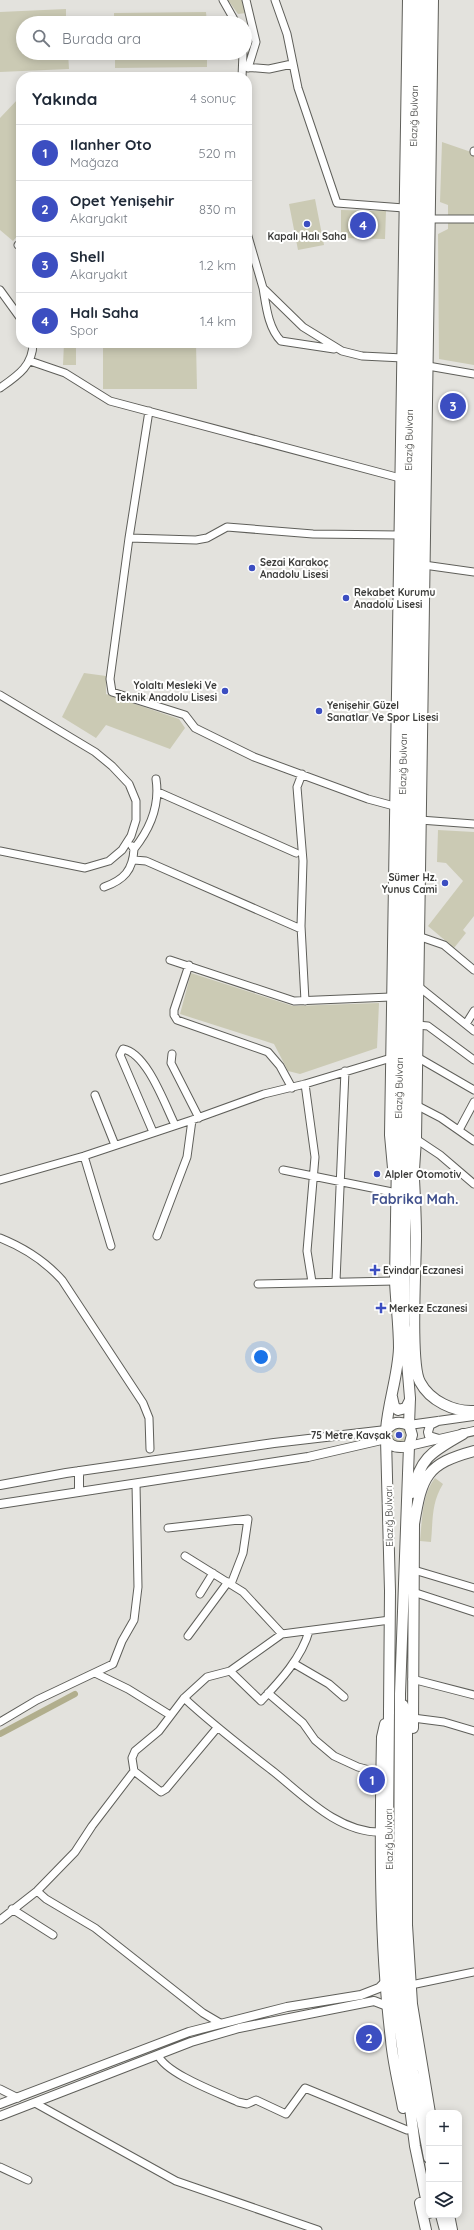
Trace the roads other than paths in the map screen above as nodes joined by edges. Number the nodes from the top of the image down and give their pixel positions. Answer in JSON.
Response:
{"nodes":[{"id":1,"x":223,"y":0,"type":"edge"},
{"id":2,"x":246,"y":0,"type":"edge"},
{"id":3,"x":275,"y":0,"type":"edge"},
{"id":4,"x":408,"y":0,"type":"edge"},
{"id":5,"x":416,"y":0,"type":"edge"},
{"id":6,"x":425,"y":0,"type":"edge"},
{"id":7,"x":434,"y":0,"type":"edge"},
{"id":8,"x":232,"y":16,"type":"edge"},
{"id":9,"x":250,"y":16,"type":"edge"},
{"id":10,"x":252,"y":25,"type":"edge"},
{"id":11,"x":252,"y":51,"type":"edge"},
{"id":12,"x":244,"y":60,"type":"edge"},
{"id":13,"x":248,"y":60,"type":"edge"},
{"id":14,"x":292,"y":64,"type":"junction"},
{"id":15,"x":245,"y":68,"type":"junction"},
{"id":16,"x":244,"y":72,"type":"edge"},
{"id":17,"x":404,"y":208,"type":"junction"},
{"id":18,"x":430,"y":219,"type":"junction"},
{"id":19,"x":474,"y":219,"type":"edge"},
{"id":20,"x":252,"y":250,"type":"edge"},
{"id":21,"x":263,"y":288,"type":"junction"},
{"id":22,"x":0,"y":290,"type":"edge"},
{"id":23,"x":16,"y":312,"type":"edge"},
{"id":24,"x":32,"y":348,"type":"edge"},
{"id":25,"x":342,"y":351,"type":"junction"},
{"id":26,"x":403,"y":358,"type":"junction"},
{"id":27,"x":30,"y":361,"type":"junction"},
{"id":28,"x":428,"y":366,"type":"junction"},
{"id":29,"x":474,"y":374,"type":"edge"},
{"id":30,"x":0,"y":388,"type":"edge"},
{"id":31,"x":149,"y":410,"type":"junction"},
{"id":32,"x":400,"y":478,"type":"junction"},
{"id":33,"x":399,"y":535,"type":"junction"},
{"id":34,"x":129,"y":538,"type":"junction"},
{"id":35,"x":424,"y":565,"type":"junction"},
{"id":36,"x":474,"y":572,"type":"edge"},
{"id":37,"x":0,"y":695,"type":"edge"},
{"id":38,"x":302,"y":774,"type":"junction"},
{"id":39,"x":156,"y":780,"type":"dead end"},
{"id":40,"x":158,"y":792,"type":"junction"},
{"id":41,"x":394,"y":806,"type":"junction"},
{"id":42,"x":420,"y":820,"type":"junction"},
{"id":43,"x":474,"y":824,"type":"edge"},
{"id":44,"x":128,"y":841,"type":"junction"},
{"id":45,"x":134,"y":849,"type":"junction"},
{"id":46,"x":0,"y":851,"type":"edge"},
{"id":47,"x":296,"y":853,"type":"dead end"},
{"id":48,"x":134,"y":860,"type":"junction"},
{"id":49,"x":104,"y":887,"type":"dead end"},
{"id":50,"x":301,"y":929,"type":"junction"},
{"id":51,"x":418,"y":936,"type":"junction"},
{"id":52,"x":170,"y":960,"type":"dead end"},
{"id":53,"x":189,"y":965,"type":"junction"},
{"id":54,"x":474,"y":970,"type":"edge"},
{"id":55,"x":418,"y":986,"type":"junction"},
{"id":56,"x":392,"y":997,"type":"junction"},
{"id":57,"x":305,"y":1001,"type":"junction"},
{"id":58,"x":474,"y":1010,"type":"edge"},
{"id":59,"x":466,"y":1024,"type":"junction"},
{"id":60,"x":417,"y":1025,"type":"junction"},
{"id":61,"x":474,"y":1031,"type":"edge"},
{"id":62,"x":172,"y":1054,"type":"dead end"},
{"id":63,"x":417,"y":1057,"type":"junction"},
{"id":64,"x":391,"y":1058,"type":"junction"},
{"id":65,"x":474,"y":1060,"type":"edge"},
{"id":66,"x":345,"y":1071,"type":"junction"},
{"id":67,"x":305,"y":1084,"type":"junction"},
{"id":68,"x":292,"y":1088,"type":"junction"},
{"id":69,"x":474,"y":1090,"type":"edge"},
{"id":70,"x":96,"y":1095,"type":"dead end"},
{"id":71,"x":474,"y":1102,"type":"edge"},
{"id":72,"x":416,"y":1105,"type":"junction"},
{"id":73,"x":196,"y":1119,"type":"junction"},
{"id":74,"x":175,"y":1125,"type":"junction"},
{"id":75,"x":459,"y":1130,"type":"junction"},
{"id":76,"x":153,"y":1132,"type":"junction"},
{"id":77,"x":416,"y":1139,"type":"junction"},
{"id":78,"x":474,"y":1141,"type":"edge"},
{"id":79,"x":115,"y":1145,"type":"junction"},
{"id":80,"x":84,"y":1156,"type":"junction"},
{"id":81,"x":283,"y":1170,"type":"dead end"},
{"id":82,"x":313,"y":1175,"type":"junction"},
{"id":83,"x":414,"y":1176,"type":"junction"},
{"id":84,"x":0,"y":1180,"type":"edge"},
{"id":85,"x":340,"y":1180,"type":"junction"},
{"id":86,"x":474,"y":1184,"type":"edge"},
{"id":87,"x":397,"y":1193,"type":"junction"},
{"id":88,"x":157,"y":1236,"type":"dead end"},
{"id":89,"x":0,"y":1238,"type":"edge"},
{"id":90,"x":407,"y":1241,"type":"junction"},
{"id":91,"x":111,"y":1246,"type":"dead end"},
{"id":92,"x":336,"y":1281,"type":"junction"},
{"id":93,"x":395,"y":1281,"type":"junction"},
{"id":94,"x":312,"y":1282,"type":"junction"},
{"id":95,"x":258,"y":1284,"type":"dead end"},
{"id":96,"x":392,"y":1395,"type":"junction"},
{"id":97,"x":410,"y":1398,"type":"junction"},
{"id":98,"x":474,"y":1411,"type":"edge"},
{"id":99,"x":474,"y":1416,"type":"edge"},
{"id":100,"x":438,"y":1420,"type":"junction"},
{"id":101,"x":409,"y":1425,"type":"junction"},
{"id":102,"x":474,"y":1431,"type":"edge"},
{"id":103,"x":463,"y":1434,"type":"junction"},
{"id":104,"x":386,"y":1435,"type":"junction"},
{"id":105,"x":439,"y":1439,"type":"junction"},
{"id":106,"x":409,"y":1446,"type":"junction"},
{"id":107,"x":150,"y":1449,"type":"dead end"},
{"id":108,"x":474,"y":1451,"type":"edge"},
{"id":109,"x":79,"y":1471,"type":"junction"},
{"id":110,"x":0,"y":1484,"type":"edge"},
{"id":111,"x":136,"y":1484,"type":"junction"},
{"id":112,"x":80,"y":1492,"type":"junction"},
{"id":113,"x":0,"y":1504,"type":"edge"},
{"id":114,"x":407,"y":1516,"type":"junction"},
{"id":115,"x":168,"y":1528,"type":"dead end"},
{"id":116,"x":185,"y":1556,"type":"dead end"},
{"id":117,"x":414,"y":1570,"type":"junction"},
{"id":118,"x":213,"y":1573,"type":"junction"},
{"id":119,"x":229,"y":1583,"type":"junction"},
{"id":120,"x":474,"y":1588,"type":"edge"},
{"id":121,"x":413,"y":1592,"type":"junction"},
{"id":122,"x":200,"y":1594,"type":"dead end"},
{"id":123,"x":474,"y":1612,"type":"edge"},
{"id":124,"x":390,"y":1620,"type":"junction"},
{"id":125,"x":309,"y":1630,"type":"junction"},
{"id":126,"x":282,"y":1634,"type":"junction"},
{"id":127,"x":188,"y":1636,"type":"dead end"},
{"id":128,"x":293,"y":1663,"type":"junction"},
{"id":129,"x":230,"y":1672,"type":"junction"},
{"id":130,"x":95,"y":1673,"type":"junction"},
{"id":131,"x":412,"y":1679,"type":"junction"},
{"id":132,"x":268,"y":1693,"type":"junction"},
{"id":133,"x":400,"y":1694,"type":"junction"},
{"id":134,"x":474,"y":1695,"type":"edge"},
{"id":135,"x":344,"y":1697,"type":"dead end"},
{"id":136,"x":184,"y":1698,"type":"junction"},
{"id":137,"x":389,"y":1698,"type":"junction"},
{"id":138,"x":170,"y":1715,"type":"junction"},
{"id":139,"x":413,"y":1718,"type":"junction"},
{"id":140,"x":0,"y":1722,"type":"edge"},
{"id":141,"x":216,"y":1728,"type":"junction"},
{"id":142,"x":474,"y":1731,"type":"edge"},
{"id":143,"x":407,"y":1753,"type":"junction"},
{"id":144,"x":134,"y":1771,"type":"junction"},
{"id":145,"x":381,"y":1773,"type":"junction"},
{"id":146,"x":381,"y":1832,"type":"junction"},
{"id":147,"x":37,"y":1891,"type":"junction"},
{"id":148,"x":12,"y":1909,"type":"junction"},
{"id":149,"x":0,"y":1920,"type":"edge"},
{"id":150,"x":53,"y":1935,"type":"dead end"},
{"id":151,"x":474,"y":1972,"type":"edge"},
{"id":152,"x":386,"y":1981,"type":"junction"},
{"id":153,"x":411,"y":1985,"type":"junction"},
{"id":154,"x":387,"y":2006,"type":"junction"},
{"id":155,"x":220,"y":2023,"type":"junction"},
{"id":156,"x":158,"y":2055,"type":"junction"},
{"id":157,"x":0,"y":2088,"type":"edge"},
{"id":158,"x":18,"y":2098,"type":"junction"},
{"id":159,"x":35,"y":2103,"type":"junction"},
{"id":160,"x":0,"y":2104,"type":"edge"},
{"id":161,"x":430,"y":2110,"type":"edge"},
{"id":162,"x":0,"y":2116,"type":"edge"},
{"id":163,"x":407,"y":2130,"type":"junction"},
{"id":164,"x":427,"y":2146,"type":"edge"},
{"id":165,"x":0,"y":2167,"type":"edge"},
{"id":166,"x":28,"y":2180,"type":"dead end"},
{"id":167,"x":426,"y":2199,"type":"edge"},
{"id":168,"x":430,"y":2218,"type":"edge"},
{"id":169,"x":443,"y":2218,"type":"edge"},
{"id":170,"x":450,"y":2218,"type":"edge"},
{"id":171,"x":311,"y":2229,"type":"edge"},
{"id":172,"x":426,"y":2230,"type":"edge"},
{"id":173,"x":433,"y":2230,"type":"edge"},
{"id":174,"x":445,"y":2230,"type":"edge"},
{"id":175,"x":452,"y":2230,"type":"edge"}],
"edges":[{"from":1,"to":8,"type":"street"},
{"from":2,"to":9,"type":"street"},
{"from":3,"to":14,"type":"street"},
{"from":4,"to":17,"type":"highway"},
{"from":5,"to":87,"type":"highway","name":"Elazığ Bulvarı"},
{"from":6,"to":90,"type":"highway","name":"Elazığ Bulvarı"},
{"from":7,"to":18,"type":"highway"},
{"from":10,"to":11,"type":"street"},
{"from":12,"to":15,"type":"street"},
{"from":13,"to":15,"type":"street"},
{"from":14,"to":15,"type":"street"},
{"from":14,"to":17,"type":"street"},
{"from":15,"to":16,"type":"street"},
{"from":17,"to":26,"type":"highway"},
{"from":18,"to":19,"type":"street"},
{"from":18,"to":28,"type":"highway"},
{"from":20,"to":21,"type":"street"},
{"from":21,"to":25,"type":"street"},
{"from":21,"to":25,"type":"street"},
{"from":22,"to":23,"type":"street"},
{"from":24,"to":27,"type":"street"},
{"from":25,"to":26,"type":"street"},
{"from":26,"to":32,"type":"highway"},
{"from":27,"to":30,"type":"street"},
{"from":27,"to":31,"type":"street"},
{"from":28,"to":29,"type":"street"},
{"from":28,"to":35,"type":"highway"},
{"from":31,"to":32,"type":"street"},
{"from":31,"to":34,"type":"street"},
{"from":32,"to":33,"type":"highway"},
{"from":33,"to":34,"type":"street"},
{"from":33,"to":41,"type":"highway"},
{"from":34,"to":38,"type":"street"},
{"from":35,"to":36,"type":"street"},
{"from":35,"to":42,"type":"highway"},
{"from":37,"to":44,"type":"street"},
{"from":38,"to":41,"type":"street"},
{"from":38,"to":50,"type":"street"},
{"from":39,"to":40,"type":"street"},
{"from":40,"to":45,"type":"street"},
{"from":40,"to":47,"type":"street"},
{"from":41,"to":56,"type":"highway"},
{"from":42,"to":43,"type":"street"},
{"from":42,"to":51,"type":"highway"},
{"from":44,"to":45,"type":"street"},
{"from":44,"to":46,"type":"street"},
{"from":45,"to":48,"type":"street"},
{"from":48,"to":49,"type":"street"},
{"from":48,"to":50,"type":"street"},
{"from":50,"to":57,"type":"street"},
{"from":51,"to":54,"type":"street"},
{"from":51,"to":55,"type":"highway"},
{"from":52,"to":53,"type":"street"},
{"from":53,"to":57,"type":"street"},
{"from":53,"to":68,"type":"street"},
{"from":55,"to":59,"type":"street"},
{"from":55,"to":60,"type":"highway"},
{"from":56,"to":57,"type":"street"},
{"from":56,"to":64,"type":"highway"},
{"from":58,"to":59,"type":"street"},
{"from":59,"to":61,"type":"street"},
{"from":60,"to":63,"type":"highway"},
{"from":60,"to":65,"type":"street"},
{"from":62,"to":73,"type":"street"},
{"from":63,"to":69,"type":"street"},
{"from":63,"to":72,"type":"highway"},
{"from":64,"to":66,"type":"street"},
{"from":64,"to":87,"type":"highway"},
{"from":66,"to":67,"type":"street"},
{"from":66,"to":85,"type":"street"},
{"from":67,"to":68,"type":"street"},
{"from":67,"to":82,"type":"street"},
{"from":68,"to":73,"type":"street"},
{"from":70,"to":79,"type":"street"},
{"from":71,"to":75,"type":"street"},
{"from":72,"to":75,"type":"street"},
{"from":72,"to":77,"type":"highway"},
{"from":73,"to":74,"type":"street"},
{"from":73,"to":88,"type":"street"},
{"from":74,"to":76,"type":"street"},
{"from":74,"to":76,"type":"street"},
{"from":75,"to":78,"type":"street"},
{"from":76,"to":79,"type":"street"},
{"from":77,"to":83,"type":"highway"},
{"from":77,"to":86,"type":"street"},
{"from":79,"to":80,"type":"street"},
{"from":80,"to":84,"type":"street"},
{"from":80,"to":91,"type":"street"},
{"from":81,"to":82,"type":"street"},
{"from":82,"to":85,"type":"street"},
{"from":82,"to":94,"type":"street"},
{"from":83,"to":90,"type":"highway"},
{"from":83,"to":98,"type":"highway"},
{"from":85,"to":87,"type":"street"},
{"from":85,"to":92,"type":"street"},
{"from":87,"to":93,"type":"highway","name":"Elazığ Bulvarı"},
{"from":89,"to":107,"type":"street"},
{"from":90,"to":97,"type":"highway","name":"Elazığ Bulvarı"},
{"from":92,"to":93,"type":"street"},
{"from":92,"to":94,"type":"street"},
{"from":93,"to":96,"type":"highway","name":"Elazığ Bulvarı"},
{"from":94,"to":95,"type":"street"},
{"from":96,"to":97,"type":"highway"},
{"from":96,"to":104,"type":"highway","name":"Elazığ Bulvarı"},
{"from":97,"to":101,"type":"highway","name":"Elazığ Bulvarı"},
{"from":99,"to":100,"type":"main road"},
{"from":100,"to":101,"type":"main road"},
{"from":100,"to":105,"type":"main road"},
{"from":101,"to":104,"type":"highway"},
{"from":101,"to":106,"type":"highway"},
{"from":102,"to":103,"type":"main road"},
{"from":103,"to":105,"type":"main road"},
{"from":103,"to":114,"type":"highway"},
{"from":104,"to":106,"type":"highway"},
{"from":104,"to":109,"type":"main road"},
{"from":104,"to":111,"type":"main road"},
{"from":104,"to":124,"type":"highway","name":"Elazığ Bulvarı"},
{"from":105,"to":106,"type":"main road"},
{"from":106,"to":114,"type":"highway","name":"Elazığ Bulvarı"},
{"from":108,"to":117,"type":"highway"},
{"from":109,"to":110,"type":"main road"},
{"from":109,"to":112,"type":"main road"},
{"from":111,"to":112,"type":"main road"},
{"from":111,"to":130,"type":"street"},
{"from":112,"to":113,"type":"main road"},
{"from":114,"to":133,"type":"highway","name":"Elazığ Bulvarı"},
{"from":115,"to":119,"type":"street"},
{"from":116,"to":118,"type":"street"},
{"from":117,"to":120,"type":"street"},
{"from":117,"to":121,"type":"highway"},
{"from":118,"to":119,"type":"street"},
{"from":118,"to":122,"type":"street"},
{"from":119,"to":126,"type":"street"},
{"from":119,"to":127,"type":"street"},
{"from":121,"to":123,"type":"street"},
{"from":121,"to":131,"type":"highway"},
{"from":124,"to":125,"type":"street"},
{"from":124,"to":137,"type":"highway","name":"Elazığ Bulvarı"},
{"from":125,"to":126,"type":"street"},
{"from":125,"to":128,"type":"street"},
{"from":126,"to":129,"type":"street"},
{"from":128,"to":132,"type":"street"},
{"from":128,"to":135,"type":"street"},
{"from":129,"to":132,"type":"street"},
{"from":129,"to":136,"type":"street"},
{"from":130,"to":138,"type":"street"},
{"from":130,"to":140,"type":"street"},
{"from":131,"to":134,"type":"street"},
{"from":131,"to":139,"type":"highway"},
{"from":132,"to":145,"type":"street"},
{"from":133,"to":143,"type":"highway"},
{"from":133,"to":164,"type":"highway","name":"Elazığ Bulvarı"},
{"from":136,"to":138,"type":"street"},
{"from":136,"to":141,"type":"street"},
{"from":137,"to":145,"type":"highway"},
{"from":137,"to":167,"type":"highway","name":"Elazığ Bulvarı"},
{"from":138,"to":144,"type":"street"},
{"from":139,"to":142,"type":"street"},
{"from":139,"to":143,"type":"highway"},
{"from":141,"to":144,"type":"street"},
{"from":141,"to":146,"type":"street"},
{"from":143,"to":153,"type":"highway"},
{"from":144,"to":147,"type":"street"},
{"from":145,"to":146,"type":"highway"},
{"from":146,"to":152,"type":"highway"},
{"from":147,"to":148,"type":"street"},
{"from":147,"to":155,"type":"street"},
{"from":148,"to":149,"type":"street"},
{"from":148,"to":150,"type":"street"},
{"from":151,"to":153,"type":"street"},
{"from":152,"to":154,"type":"highway"},
{"from":152,"to":155,"type":"main road"},
{"from":153,"to":161,"type":"highway"},
{"from":154,"to":156,"type":"main road"},
{"from":154,"to":163,"type":"highway"},
{"from":155,"to":158,"type":"main road"},
{"from":156,"to":159,"type":"main road"},
{"from":156,"to":163,"type":"street"},
{"from":157,"to":158,"type":"street"},
{"from":158,"to":160,"type":"main road"},
{"from":159,"to":162,"type":"main road"},
{"from":159,"to":171,"type":"street"},
{"from":163,"to":172,"type":"highway"},
{"from":165,"to":166,"type":"street"},
{"from":168,"to":173,"type":"highway","name":"Elazığ Bulvarı"},
{"from":169,"to":174,"type":"highway"},
{"from":170,"to":175,"type":"highway"}]}
